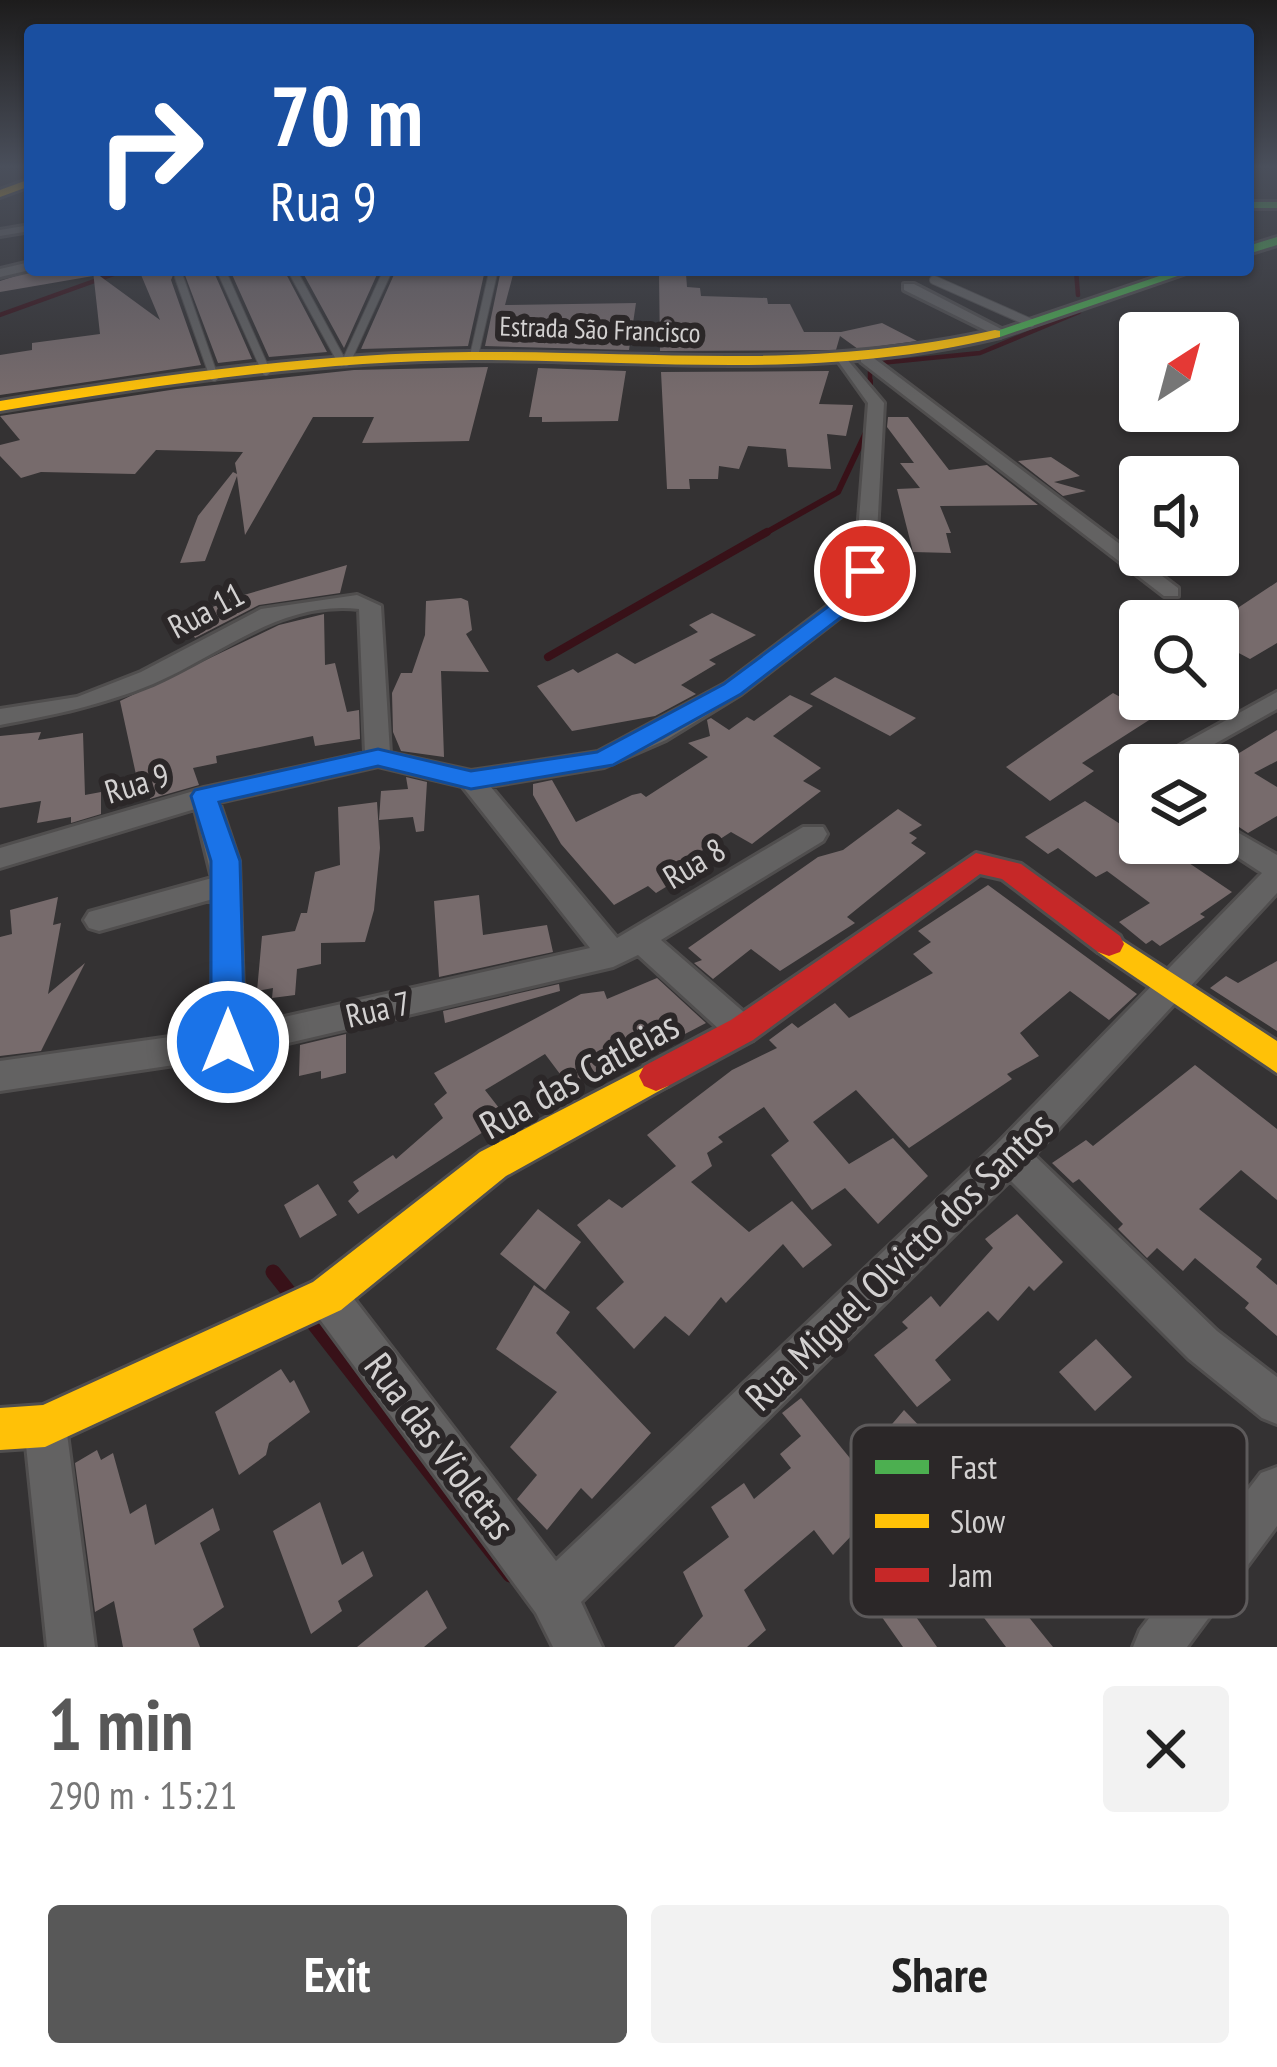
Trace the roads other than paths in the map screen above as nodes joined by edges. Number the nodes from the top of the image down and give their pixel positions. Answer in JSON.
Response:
{"nodes":[{"id":1,"x":224,"y":276,"type":"edge"},
{"id":2,"x":295,"y":276,"type":"edge"},
{"id":3,"x":385,"y":276,"type":"edge"},
{"id":4,"x":493,"y":276,"type":"edge"},
{"id":5,"x":1171,"y":276,"type":"edge"},
{"id":6,"x":179,"y":277,"type":"dead end"},
{"id":7,"x":934,"y":280,"type":"dead end"},
{"id":8,"x":909,"y":287,"type":"dead end"},
{"id":9,"x":1031,"y":323,"type":"junction"},
{"id":10,"x":1000,"y":332,"type":"junction"},
{"id":11,"x":473,"y":356,"type":"junction"},
{"id":12,"x":344,"y":362,"type":"junction"},
{"id":13,"x":863,"y":362,"type":"junction"},
{"id":14,"x":266,"y":371,"type":"junction"},
{"id":15,"x":214,"y":377,"type":"junction"},
{"id":16,"x":0,"y":406,"type":"edge"},
{"id":17,"x":1171,"y":592,"type":"dead end"},
{"id":18,"x":1277,"y":699,"type":"edge"},
{"id":19,"x":0,"y":717,"type":"edge"},
{"id":20,"x":1198,"y":744,"type":"edge"},
{"id":21,"x":378,"y":758,"type":"junction"},
{"id":22,"x":471,"y":780,"type":"junction"},
{"id":23,"x":204,"y":796,"type":"junction"},
{"id":24,"x":813,"y":834,"type":"dead end"},
{"id":25,"x":1239,"y":846,"type":"edge"},
{"id":26,"x":0,"y":858,"type":"edge"},
{"id":27,"x":1277,"y":872,"type":"edge"},
{"id":28,"x":227,"y":884,"type":"junction"},
{"id":29,"x":99,"y":920,"type":"dead end"},
{"id":30,"x":626,"y":946,"type":"junction"},
{"id":31,"x":1170,"y":988,"type":"junction"},
{"id":32,"x":742,"y":1030,"type":"junction"},
{"id":33,"x":228,"y":1042,"type":"junction"},
{"id":34,"x":1277,"y":1060,"type":"edge"},
{"id":35,"x":0,"y":1076,"type":"edge"},
{"id":36,"x":1010,"y":1156,"type":"junction"},
{"id":37,"x":326,"y":1296,"type":"junction"},
{"id":38,"x":1277,"y":1402,"type":"edge"},
{"id":39,"x":23,"y":1428,"type":"edge"},
{"id":40,"x":1277,"y":1489,"type":"edge"},
{"id":41,"x":1247,"y":1528,"type":"edge"},
{"id":42,"x":553,"y":1596,"type":"junction"},
{"id":43,"x":1180,"y":1617,"type":"edge"},
{"id":44,"x":71,"y":1647,"type":"edge"},
{"id":45,"x":578,"y":1647,"type":"edge"},
{"id":46,"x":1157,"y":1647,"type":"edge"}],
"edges":[{"from":1,"to":14,"type":"lane"},
{"from":2,"to":12,"type":"lane"},
{"from":3,"to":12,"type":"lane"},
{"from":4,"to":11,"type":"lane"},
{"from":5,"to":9,"type":"main road","name":"Estrada São Francisco"},
{"from":6,"to":15,"type":"lane"},
{"from":7,"to":9,"type":"lane"},
{"from":8,"to":10,"type":"street"},
{"from":9,"to":10,"type":"main road","name":"Estrada São Francisco"},
{"from":10,"to":13,"type":"main road","name":"Estrada São Francisco"},
{"from":11,"to":12,"type":"main road","name":"Estrada São Francisco"},
{"from":11,"to":13,"type":"main road","name":"Estrada São Francisco"},
{"from":12,"to":14,"type":"main road","name":"Estrada São Francisco"},
{"from":13,"to":17,"type":"street"},
{"from":13,"to":22,"type":"street","name":"Rua 9"},
{"from":14,"to":15,"type":"main road","name":"Estrada São Francisco"},
{"from":15,"to":16,"type":"main road","name":"Estrada São Francisco"},
{"from":18,"to":20,"type":"street"},
{"from":19,"to":21,"type":"street","name":"Rua 11"},
{"from":21,"to":22,"type":"street","name":"Rua 9"},
{"from":21,"to":23,"type":"street","name":"Rua 9"},
{"from":22,"to":30,"type":"street"},
{"from":23,"to":26,"type":"street","name":"Rua 9"},
{"from":23,"to":28,"type":"street"},
{"from":24,"to":30,"type":"street","name":"Rua 8"},
{"from":25,"to":27,"type":"street"},
{"from":27,"to":31,"type":"street","name":"Rua Miguel Olvicto dos Santos"},
{"from":28,"to":29,"type":"street"},
{"from":28,"to":33,"type":"street"},
{"from":30,"to":32,"type":"street"},
{"from":30,"to":33,"type":"street","name":"Rua 7"},
{"from":31,"to":32,"type":"main road","name":"Rua das Catleias"},
{"from":31,"to":34,"type":"main road","name":"Rua das Catleias"},
{"from":31,"to":36,"type":"street","name":"Rua Miguel Olvicto dos Santos"},
{"from":32,"to":37,"type":"main road","name":"Rua das Catleias"},
{"from":33,"to":35,"type":"street","name":"Rua 7"},
{"from":36,"to":38,"type":"street"},
{"from":36,"to":42,"type":"street","name":"Rua Miguel Olvicto dos Santos"},
{"from":37,"to":39,"type":"main road","name":"Rua das Catleias"},
{"from":37,"to":42,"type":"street","name":"Rua das Violetas"},
{"from":39,"to":44,"type":"street"},
{"from":40,"to":41,"type":"street"},
{"from":42,"to":45,"type":"street"},
{"from":43,"to":46,"type":"street"}]}
